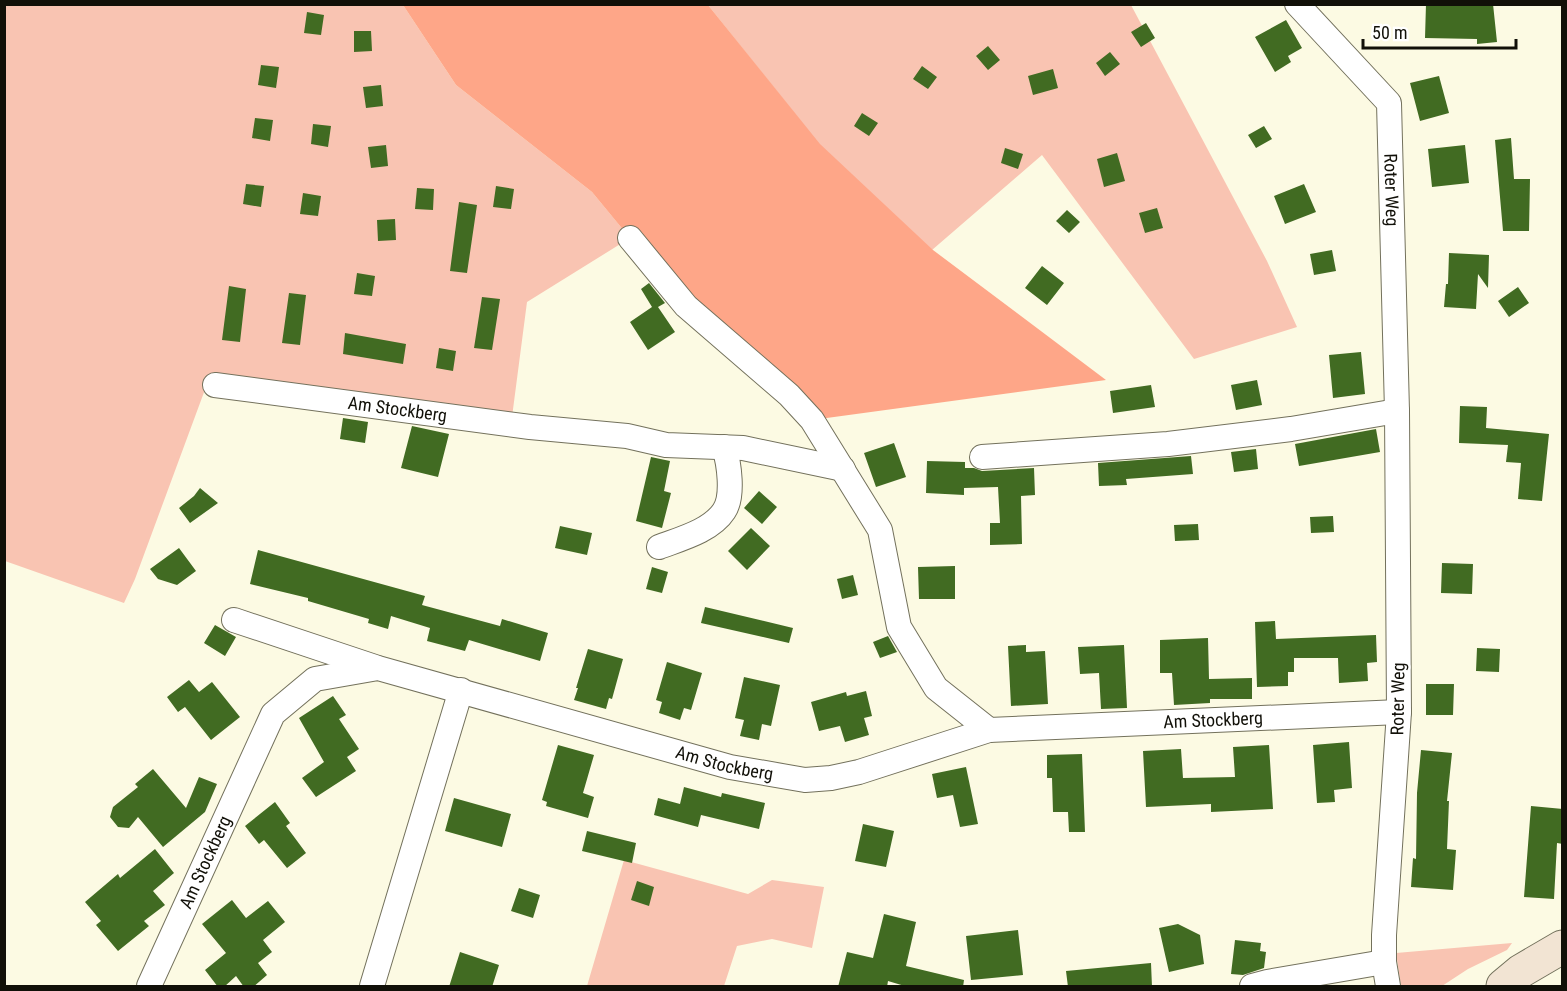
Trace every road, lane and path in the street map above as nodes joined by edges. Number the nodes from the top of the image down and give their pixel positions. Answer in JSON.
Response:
{"nodes":[{"id":1,"x":1297,"y":4,"type":"edge"},
{"id":2,"x":630,"y":238,"type":"dead end"},
{"id":3,"x":215,"y":385,"type":"dead end"},
{"id":4,"x":1397,"y":411,"type":"junction"},
{"id":5,"x":723,"y":447,"type":"junction"},
{"id":6,"x":982,"y":458,"type":"dead end"},
{"id":7,"x":843,"y":469,"type":"junction"},
{"id":8,"x":659,"y":547,"type":"dead end"},
{"id":9,"x":234,"y":620,"type":"dead end"},
{"id":10,"x":378,"y":668,"type":"junction"},
{"id":11,"x":461,"y":690,"type":"junction"},
{"id":12,"x":1399,"y":712,"type":"junction"},
{"id":13,"x":989,"y":730,"type":"junction"},
{"id":14,"x":1563,"y":947,"type":"edge"},
{"id":15,"x":1384,"y":963,"type":"junction"},
{"id":16,"x":149,"y":987,"type":"edge"},
{"id":17,"x":372,"y":987,"type":"edge"},
{"id":18,"x":1252,"y":987,"type":"edge"},
{"id":19,"x":1388,"y":987,"type":"edge"},
{"id":20,"x":1503,"y":987,"type":"edge"}],
"edges":[{"from":1,"to":4,"type":"street","name":"Roter Weg"},
{"from":2,"to":7,"type":"street"},
{"from":3,"to":5,"type":"street","name":"Am Stockberg"},
{"from":4,"to":6,"type":"street"},
{"from":4,"to":12,"type":"street","name":"Roter Weg"},
{"from":5,"to":7,"type":"street","name":"Am Stockberg"},
{"from":5,"to":8,"type":"street"},
{"from":7,"to":13,"type":"street"},
{"from":9,"to":10,"type":"street","name":"Am Stockberg"},
{"from":10,"to":11,"type":"street","name":"Am Stockberg"},
{"from":10,"to":16,"type":"street","name":"Am Stockberg"},
{"from":11,"to":13,"type":"street","name":"Am Stockberg"},
{"from":11,"to":17,"type":"street"},
{"from":12,"to":13,"type":"street","name":"Am Stockberg"},
{"from":12,"to":15,"type":"street","name":"Roter Weg"},
{"from":14,"to":20,"type":"main road"},
{"from":15,"to":18,"type":"street"},
{"from":15,"to":19,"type":"street","name":"Roter Weg"}]}
